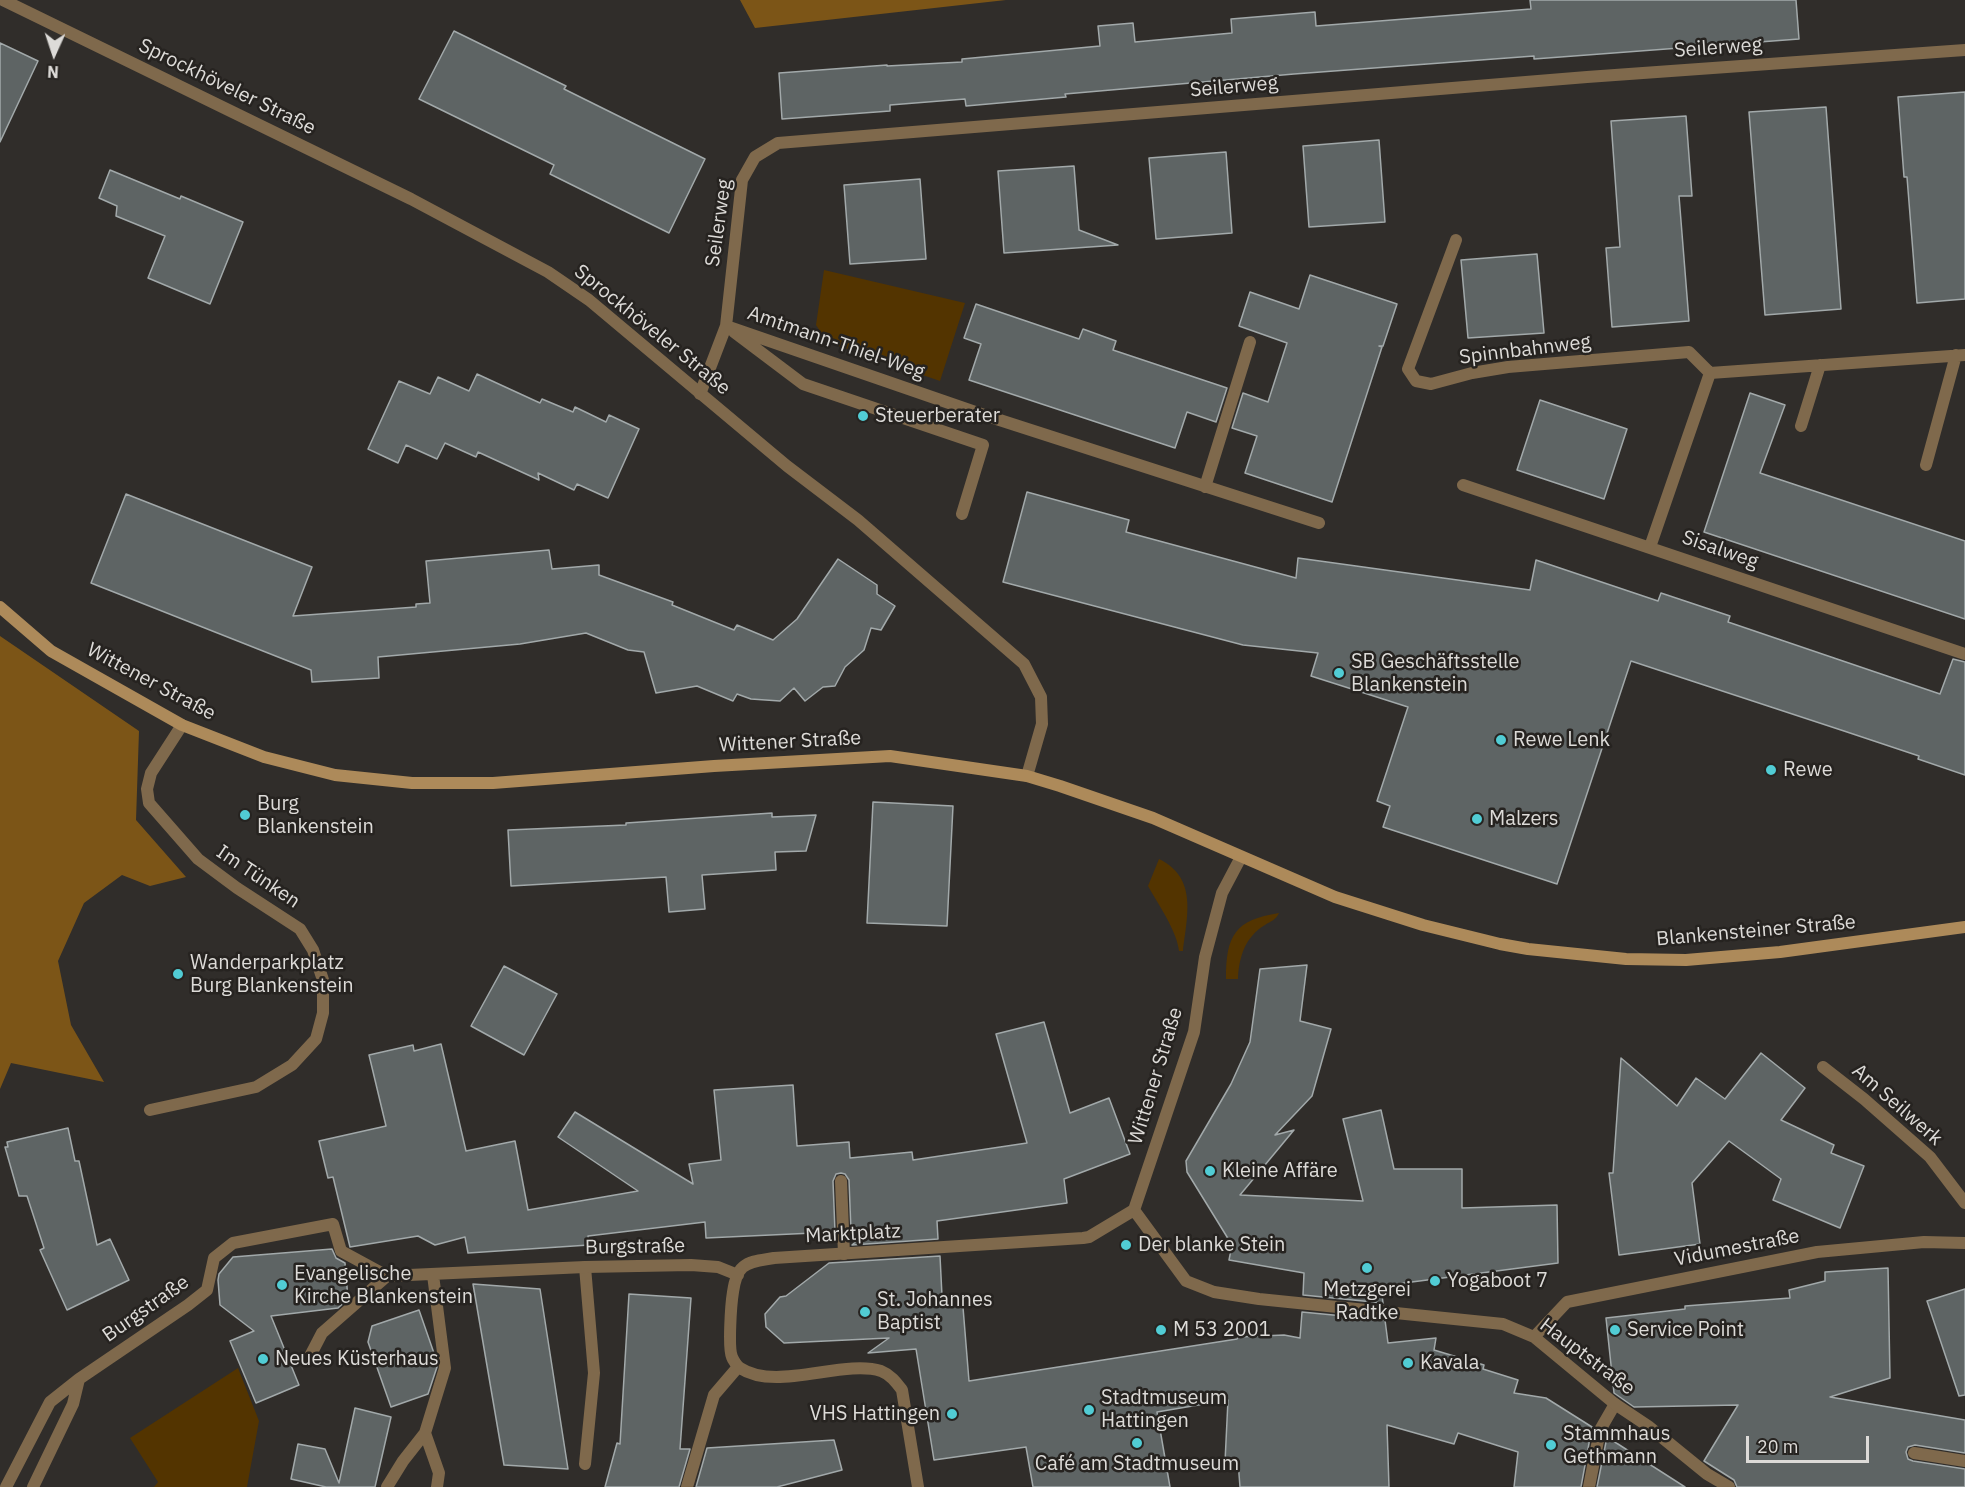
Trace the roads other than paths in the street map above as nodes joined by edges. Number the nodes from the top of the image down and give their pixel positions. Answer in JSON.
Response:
{"nodes":[{"id":1,"x":3,"y":0,"type":"edge"},
{"id":2,"x":1965,"y":50,"type":"edge"},
{"id":3,"x":1456,"y":240,"type":"dead end"},
{"id":4,"x":726,"y":326,"type":"junction"},
{"id":5,"x":1250,"y":342,"type":"dead end"},
{"id":6,"x":1961,"y":355,"type":"edge"},
{"id":7,"x":1820,"y":365,"type":"junction"},
{"id":8,"x":1710,"y":373,"type":"junction"},
{"id":9,"x":700,"y":394,"type":"junction"},
{"id":10,"x":1802,"y":426,"type":"dead end"},
{"id":11,"x":1926,"y":465,"type":"dead end"},
{"id":12,"x":1463,"y":485,"type":"dead end"},
{"id":13,"x":1205,"y":488,"type":"junction"},
{"id":14,"x":962,"y":514,"type":"dead end"},
{"id":15,"x":1319,"y":523,"type":"dead end"},
{"id":16,"x":1650,"y":547,"type":"junction"},
{"id":17,"x":0,"y":607,"type":"edge"},
{"id":18,"x":1965,"y":654,"type":"edge"},
{"id":19,"x":182,"y":725,"type":"junction"},
{"id":20,"x":1027,"y":776,"type":"junction"},
{"id":21,"x":1240,"y":857,"type":"junction"},
{"id":22,"x":1965,"y":927,"type":"edge"},
{"id":23,"x":1823,"y":1067,"type":"dead end"},
{"id":24,"x":150,"y":1110,"type":"dead end"},
{"id":25,"x":841,"y":1181,"type":"dead end"},
{"id":26,"x":1965,"y":1203,"type":"edge"},
{"id":27,"x":1134,"y":1210,"type":"junction"},
{"id":28,"x":1965,"y":1243,"type":"edge"},
{"id":29,"x":844,"y":1254,"type":"junction"},
{"id":30,"x":585,"y":1267,"type":"junction"},
{"id":31,"x":433,"y":1275,"type":"junction"},
{"id":32,"x":738,"y":1275,"type":"junction"},
{"id":33,"x":387,"y":1276,"type":"junction"},
{"id":34,"x":1533,"y":1337,"type":"junction"},
{"id":35,"x":308,"y":1360,"type":"dead end"},
{"id":36,"x":738,"y":1367,"type":"junction"},
{"id":37,"x":79,"y":1379,"type":"junction"},
{"id":38,"x":1615,"y":1404,"type":"junction"},
{"id":39,"x":425,"y":1433,"type":"junction"},
{"id":40,"x":1914,"y":1453,"type":"dead end"},
{"id":41,"x":1965,"y":1461,"type":"edge"},
{"id":42,"x":585,"y":1464,"type":"dead end"},
{"id":43,"x":6,"y":1487,"type":"edge"},
{"id":44,"x":33,"y":1487,"type":"edge"},
{"id":45,"x":387,"y":1487,"type":"edge"},
{"id":46,"x":437,"y":1487,"type":"edge"},
{"id":47,"x":687,"y":1487,"type":"edge"},
{"id":48,"x":918,"y":1487,"type":"edge"},
{"id":49,"x":1589,"y":1487,"type":"edge"},
{"id":50,"x":1729,"y":1487,"type":"edge"}],
"edges":[{"from":1,"to":9,"type":"street","name":"Sprockhöveler Straße"},
{"from":2,"to":4,"type":"street","name":"Seilerweg"},
{"from":3,"to":8,"type":"street","name":"Spinnbahnweg"},
{"from":4,"to":9,"type":"street","name":"Seilerweg"},
{"from":4,"to":13,"type":"street","name":"Amtmann-Thiel-Weg"},
{"from":4,"to":14,"type":"street","name":"Amtmann-Thiel-Weg"},
{"from":5,"to":13,"type":"street"},
{"from":6,"to":7,"type":"street"},
{"from":6,"to":11,"type":"street"},
{"from":7,"to":8,"type":"street"},
{"from":7,"to":10,"type":"street"},
{"from":8,"to":16,"type":"street"},
{"from":9,"to":20,"type":"street","name":"Sprockhöveler Straße"},
{"from":12,"to":16,"type":"street","name":"Sisalweg"},
{"from":13,"to":15,"type":"street","name":"Amtmann-Thiel-Weg"},
{"from":16,"to":18,"type":"street","name":"Sisalweg"},
{"from":17,"to":19,"type":"main road","name":"Wittener Straße"},
{"from":19,"to":20,"type":"main road","name":"Wittener Straße"},
{"from":19,"to":24,"type":"street","name":"Im Tünken"},
{"from":20,"to":21,"type":"main road","name":"Wittener Straße"},
{"from":21,"to":22,"type":"main road","name":"Blankensteiner Straße"},
{"from":21,"to":27,"type":"street","name":"Wittener Straße"},
{"from":23,"to":26,"type":"street","name":"Am Seilwerk"},
{"from":25,"to":29,"type":"street"},
{"from":27,"to":29,"type":"street","name":"Marktplatz"},
{"from":27,"to":34,"type":"street","name":"Hauptstraße"},
{"from":28,"to":34,"type":"street","name":"Vidumestraße"},
{"from":29,"to":32,"type":"street","name":"Marktplatz"},
{"from":30,"to":31,"type":"street","name":"Burgstraße"},
{"from":30,"to":32,"type":"street","name":"Burgstraße"},
{"from":30,"to":42,"type":"street"},
{"from":31,"to":33,"type":"street","name":"Burgstraße"},
{"from":31,"to":39,"type":"street"},
{"from":32,"to":36,"type":"street"},
{"from":33,"to":35,"type":"street"},
{"from":33,"to":37,"type":"street","name":"Burgstraße"},
{"from":34,"to":38,"type":"street","name":"Hauptstraße"},
{"from":36,"to":47,"type":"street"},
{"from":36,"to":48,"type":"street"},
{"from":37,"to":43,"type":"street","name":"Burgstraße"},
{"from":37,"to":44,"type":"street"},
{"from":38,"to":49,"type":"street"},
{"from":38,"to":50,"type":"street","name":"Hauptstraße"},
{"from":39,"to":45,"type":"street"},
{"from":39,"to":46,"type":"street"},
{"from":40,"to":41,"type":"street"}]}
